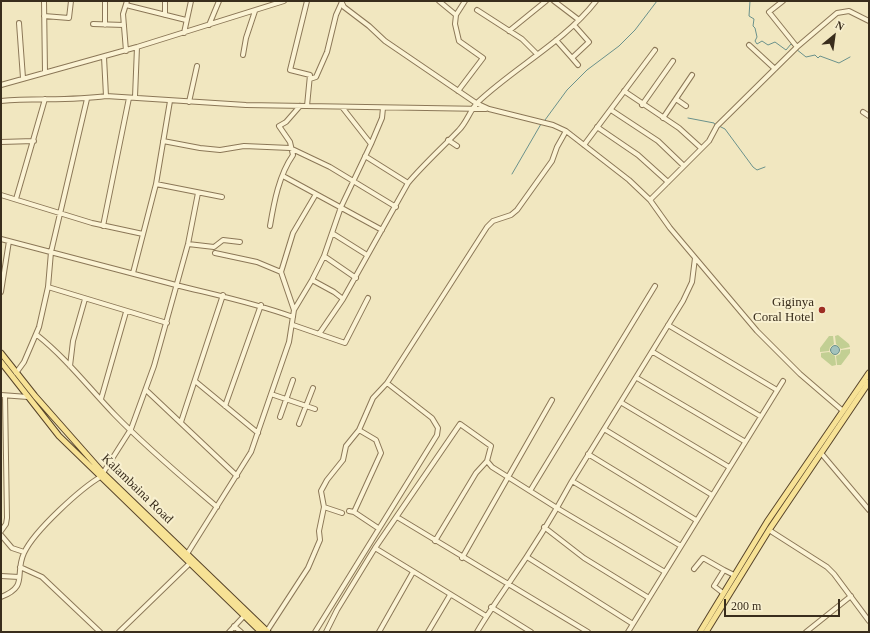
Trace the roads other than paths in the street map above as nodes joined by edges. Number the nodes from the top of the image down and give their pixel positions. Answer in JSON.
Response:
{"nodes":[{"id":1,"x":44,"y":1,"type":"edge"},
{"id":2,"x":71,"y":1,"type":"edge"},
{"id":3,"x":105,"y":1,"type":"edge"},
{"id":4,"x":165,"y":1,"type":"edge"},
{"id":5,"x":191,"y":1,"type":"edge"},
{"id":6,"x":219,"y":1,"type":"edge"},
{"id":7,"x":284,"y":1,"type":"edge"},
{"id":8,"x":308,"y":1,"type":"edge"},
{"id":9,"x":439,"y":1,"type":"edge"},
{"id":10,"x":465,"y":1,"type":"edge"},
{"id":11,"x":546,"y":1,"type":"edge"},
{"id":12,"x":554,"y":1,"type":"edge"},
{"id":13,"x":596,"y":1,"type":"edge"},
{"id":14,"x":783,"y":1,"type":"edge"},
{"id":15,"x":341,"y":2,"type":"edge"},
{"id":16,"x":127,"y":3,"type":"edge"},
{"id":17,"x":477,"y":10,"type":"dead end"},
{"id":18,"x":255,"y":11,"type":"junction"},
{"id":19,"x":165,"y":15,"type":"junction"},
{"id":20,"x":456,"y":15,"type":"junction"},
{"id":21,"x":44,"y":16,"type":"junction"},
{"id":22,"x":186,"y":20,"type":"junction"},
{"id":23,"x":579,"y":20,"type":"junction"},
{"id":24,"x":869,"y":20,"type":"edge"},
{"id":25,"x":19,"y":23,"type":"dead end"},
{"id":26,"x":93,"y":24,"type":"dead end"},
{"id":27,"x":105,"y":25,"type":"junction"},
{"id":28,"x":124,"y":25,"type":"junction"},
{"id":29,"x":209,"y":25,"type":"junction"},
{"id":30,"x":574,"y":25,"type":"junction"},
{"id":31,"x":509,"y":31,"type":"junction"},
{"id":32,"x":184,"y":33,"type":"junction"},
{"id":33,"x":556,"y":40,"type":"junction"},
{"id":34,"x":749,"y":45,"type":"dead end"},
{"id":35,"x":798,"y":47,"type":"junction"},
{"id":36,"x":137,"y":48,"type":"junction"},
{"id":37,"x":656,"y":50,"type":"dead end"},
{"id":38,"x":126,"y":51,"type":"junction"},
{"id":39,"x":537,"y":54,"type":"junction"},
{"id":40,"x":243,"y":55,"type":"dead end"},
{"id":41,"x":104,"y":57,"type":"junction"},
{"id":42,"x":572,"y":58,"type":"junction"},
{"id":43,"x":673,"y":62,"type":"dead end"},
{"id":44,"x":578,"y":64,"type":"dead end"},
{"id":45,"x":197,"y":66,"type":"dead end"},
{"id":46,"x":775,"y":69,"type":"junction"},
{"id":47,"x":44,"y":72,"type":"junction"},
{"id":48,"x":692,"y":74,"type":"dead end"},
{"id":49,"x":23,"y":78,"type":"junction"},
{"id":50,"x":310,"y":79,"type":"junction"},
{"id":51,"x":1,"y":84,"type":"edge"},
{"id":52,"x":458,"y":91,"type":"junction"},
{"id":53,"x":624,"y":91,"type":"junction"},
{"id":54,"x":106,"y":96,"type":"junction"},
{"id":55,"x":135,"y":97,"type":"junction"},
{"id":56,"x":129,"y":98,"type":"junction"},
{"id":57,"x":45,"y":99,"type":"junction"},
{"id":58,"x":87,"y":99,"type":"junction"},
{"id":59,"x":676,"y":99,"type":"junction"},
{"id":60,"x":1,"y":101,"type":"edge"},
{"id":61,"x":170,"y":101,"type":"junction"},
{"id":62,"x":189,"y":102,"type":"junction"},
{"id":63,"x":476,"y":103,"type":"junction"},
{"id":64,"x":642,"y":105,"type":"junction"},
{"id":65,"x":300,"y":106,"type":"junction"},
{"id":66,"x":308,"y":106,"type":"junction"},
{"id":67,"x":686,"y":106,"type":"dead end"},
{"id":68,"x":342,"y":107,"type":"junction"},
{"id":69,"x":383,"y":108,"type":"junction"},
{"id":70,"x":489,"y":108,"type":"junction"},
{"id":71,"x":472,"y":109,"type":"junction"},
{"id":72,"x":611,"y":110,"type":"junction"},
{"id":73,"x":863,"y":112,"type":"dead end"},
{"id":74,"x":869,"y":116,"type":"edge"},
{"id":75,"x":663,"y":118,"type":"junction"},
{"id":76,"x":597,"y":127,"type":"junction"},
{"id":77,"x":566,"y":131,"type":"junction"},
{"id":78,"x":163,"y":140,"type":"junction"},
{"id":79,"x":448,"y":140,"type":"junction"},
{"id":80,"x":34,"y":141,"type":"junction"},
{"id":81,"x":1,"y":142,"type":"edge"},
{"id":82,"x":371,"y":144,"type":"junction"},
{"id":83,"x":584,"y":145,"type":"junction"},
{"id":84,"x":457,"y":146,"type":"dead end"},
{"id":85,"x":291,"y":148,"type":"junction"},
{"id":86,"x":701,"y":148,"type":"junction"},
{"id":87,"x":365,"y":156,"type":"junction"},
{"id":88,"x":684,"y":166,"type":"junction"},
{"id":89,"x":283,"y":176,"type":"junction"},
{"id":90,"x":353,"y":181,"type":"junction"},
{"id":91,"x":668,"y":182,"type":"junction"},
{"id":92,"x":408,"y":183,"type":"junction"},
{"id":93,"x":156,"y":184,"type":"junction"},
{"id":94,"x":198,"y":193,"type":"junction"},
{"id":95,"x":316,"y":194,"type":"junction"},
{"id":96,"x":1,"y":195,"type":"edge"},
{"id":97,"x":222,"y":197,"type":"dead end"},
{"id":98,"x":16,"y":199,"type":"junction"},
{"id":99,"x":650,"y":200,"type":"junction"},
{"id":100,"x":341,"y":207,"type":"junction"},
{"id":101,"x":396,"y":207,"type":"junction"},
{"id":102,"x":60,"y":214,"type":"junction"},
{"id":103,"x":103,"y":226,"type":"junction"},
{"id":104,"x":270,"y":226,"type":"dead end"},
{"id":105,"x":382,"y":230,"type":"junction"},
{"id":106,"x":143,"y":234,"type":"junction"},
{"id":107,"x":332,"y":234,"type":"junction"},
{"id":108,"x":1,"y":239,"type":"edge"},
{"id":109,"x":9,"y":241,"type":"junction"},
{"id":110,"x":240,"y":242,"type":"dead end"},
{"id":111,"x":188,"y":244,"type":"junction"},
{"id":112,"x":51,"y":252,"type":"junction"},
{"id":113,"x":215,"y":253,"type":"dead end"},
{"id":114,"x":324,"y":256,"type":"junction"},
{"id":115,"x":367,"y":256,"type":"junction"},
{"id":116,"x":695,"y":258,"type":"junction"},
{"id":117,"x":281,"y":272,"type":"junction"},
{"id":118,"x":133,"y":273,"type":"junction"},
{"id":119,"x":356,"y":278,"type":"junction"},
{"id":120,"x":312,"y":280,"type":"junction"},
{"id":121,"x":178,"y":285,"type":"junction"},
{"id":122,"x":655,"y":286,"type":"dead end"},
{"id":123,"x":48,"y":287,"type":"junction"},
{"id":124,"x":1,"y":292,"type":"edge"},
{"id":125,"x":222,"y":295,"type":"junction"},
{"id":126,"x":368,"y":298,"type":"dead end"},
{"id":127,"x":85,"y":299,"type":"junction"},
{"id":128,"x":343,"y":300,"type":"junction"},
{"id":129,"x":261,"y":305,"type":"junction"},
{"id":130,"x":294,"y":310,"type":"junction"},
{"id":131,"x":126,"y":312,"type":"junction"},
{"id":132,"x":293,"y":317,"type":"junction"},
{"id":133,"x":167,"y":323,"type":"junction"},
{"id":134,"x":293,"y":325,"type":"junction"},
{"id":135,"x":668,"y":325,"type":"junction"},
{"id":136,"x":319,"y":334,"type":"junction"},
{"id":137,"x":36,"y":336,"type":"junction"},
{"id":138,"x":1,"y":352,"type":"edge"},
{"id":139,"x":652,"y":352,"type":"junction"},
{"id":140,"x":1,"y":362,"type":"edge"},
{"id":141,"x":70,"y":366,"type":"junction"},
{"id":142,"x":16,"y":373,"type":"junction"},
{"id":143,"x":869,"y":373,"type":"edge"},
{"id":144,"x":637,"y":378,"type":"junction"},
{"id":145,"x":293,"y":380,"type":"dead end"},
{"id":146,"x":195,"y":381,"type":"junction"},
{"id":147,"x":783,"y":381,"type":"dead end"},
{"id":148,"x":869,"y":382,"type":"edge"},
{"id":149,"x":387,"y":383,"type":"junction"},
{"id":150,"x":313,"y":388,"type":"dead end"},
{"id":151,"x":146,"y":390,"type":"junction"},
{"id":152,"x":776,"y":390,"type":"junction"},
{"id":153,"x":271,"y":394,"type":"junction"},
{"id":154,"x":3,"y":396,"type":"edge"},
{"id":155,"x":28,"y":397,"type":"junction"},
{"id":156,"x":101,"y":399,"type":"junction"},
{"id":157,"x":286,"y":399,"type":"junction"},
{"id":158,"x":552,"y":400,"type":"dead end"},
{"id":159,"x":622,"y":403,"type":"junction"},
{"id":160,"x":225,"y":406,"type":"junction"},
{"id":161,"x":306,"y":406,"type":"junction"},
{"id":162,"x":315,"y":409,"type":"dead end"},
{"id":163,"x":843,"y":411,"type":"junction"},
{"id":164,"x":760,"y":416,"type":"junction"},
{"id":165,"x":280,"y":417,"type":"dead end"},
{"id":166,"x":181,"y":422,"type":"junction"},
{"id":167,"x":299,"y":424,"type":"dead end"},
{"id":168,"x":130,"y":429,"type":"junction"},
{"id":169,"x":604,"y":429,"type":"junction"},
{"id":170,"x":359,"y":430,"type":"junction"},
{"id":171,"x":258,"y":433,"type":"junction"},
{"id":172,"x":1,"y":435,"type":"edge"},
{"id":173,"x":6,"y":435,"type":"junction"},
{"id":174,"x":744,"y":441,"type":"junction"},
{"id":175,"x":821,"y":453,"type":"junction"},
{"id":176,"x":588,"y":454,"type":"junction"},
{"id":177,"x":487,"y":461,"type":"junction"},
{"id":178,"x":729,"y":467,"type":"junction"},
{"id":179,"x":102,"y":475,"type":"junction"},
{"id":180,"x":237,"y":476,"type":"junction"},
{"id":181,"x":508,"y":476,"type":"junction"},
{"id":182,"x":572,"y":481,"type":"junction"},
{"id":183,"x":530,"y":491,"type":"junction"},
{"id":184,"x":712,"y":495,"type":"junction"},
{"id":185,"x":217,"y":507,"type":"junction"},
{"id":186,"x":324,"y":507,"type":"junction"},
{"id":187,"x":557,"y":508,"type":"junction"},
{"id":188,"x":869,"y":510,"type":"edge"},
{"id":189,"x":342,"y":513,"type":"dead end"},
{"id":190,"x":397,"y":517,"type":"junction"},
{"id":191,"x":696,"y":520,"type":"junction"},
{"id":192,"x":544,"y":527,"type":"junction"},
{"id":193,"x":378,"y":528,"type":"junction"},
{"id":194,"x":769,"y":530,"type":"junction"},
{"id":195,"x":1,"y":531,"type":"edge"},
{"id":196,"x":1,"y":535,"type":"edge"},
{"id":197,"x":435,"y":541,"type":"junction"},
{"id":198,"x":681,"y":546,"type":"junction"},
{"id":199,"x":375,"y":548,"type":"junction"},
{"id":200,"x":24,"y":552,"type":"junction"},
{"id":201,"x":187,"y":554,"type":"junction"},
{"id":202,"x":526,"y":557,"type":"junction"},
{"id":203,"x":462,"y":558,"type":"junction"},
{"id":204,"x":189,"y":564,"type":"junction"},
{"id":205,"x":20,"y":567,"type":"junction"},
{"id":206,"x":694,"y":569,"type":"dead end"},
{"id":207,"x":724,"y":570,"type":"junction"},
{"id":208,"x":413,"y":572,"type":"junction"},
{"id":209,"x":665,"y":572,"type":"junction"},
{"id":210,"x":734,"y":575,"type":"junction"},
{"id":211,"x":1,"y":576,"type":"edge"},
{"id":212,"x":19,"y":577,"type":"junction"},
{"id":213,"x":509,"y":584,"type":"junction"},
{"id":214,"x":723,"y":592,"type":"junction"},
{"id":215,"x":450,"y":595,"type":"junction"},
{"id":216,"x":851,"y":596,"type":"junction"},
{"id":217,"x":1,"y":597,"type":"edge"},
{"id":218,"x":649,"y":598,"type":"junction"},
{"id":219,"x":492,"y":607,"type":"junction"},
{"id":220,"x":244,"y":616,"type":"junction"},
{"id":221,"x":486,"y":616,"type":"junction"},
{"id":222,"x":869,"y":621,"type":"edge"},
{"id":223,"x":633,"y":624,"type":"junction"},
{"id":224,"x":234,"y":626,"type":"junction"},
{"id":225,"x":100,"y":632,"type":"edge"},
{"id":226,"x":119,"y":632,"type":"edge"},
{"id":227,"x":229,"y":632,"type":"edge"},
{"id":228,"x":241,"y":632,"type":"edge"},
{"id":229,"x":261,"y":632,"type":"edge"},
{"id":230,"x":267,"y":632,"type":"edge"},
{"id":231,"x":315,"y":632,"type":"edge"},
{"id":232,"x":326,"y":632,"type":"edge"},
{"id":233,"x":379,"y":632,"type":"edge"},
{"id":234,"x":428,"y":632,"type":"edge"},
{"id":235,"x":477,"y":632,"type":"edge"},
{"id":236,"x":531,"y":632,"type":"edge"},
{"id":237,"x":588,"y":632,"type":"edge"},
{"id":238,"x":628,"y":632,"type":"edge"},
{"id":239,"x":700,"y":632,"type":"edge"},
{"id":240,"x":706,"y":632,"type":"edge"},
{"id":241,"x":806,"y":632,"type":"edge"}],
"edges":[{"from":1,"to":21,"type":"street"},
{"from":2,"to":21,"type":"street"},
{"from":3,"to":27,"type":"street"},
{"from":4,"to":19,"type":"street"},
{"from":5,"to":22,"type":"street"},
{"from":6,"to":29,"type":"street"},
{"from":7,"to":18,"type":"street"},
{"from":8,"to":50,"type":"street"},
{"from":9,"to":20,"type":"street"},
{"from":10,"to":20,"type":"street"},
{"from":11,"to":31,"type":"street"},
{"from":12,"to":23,"type":"street"},
{"from":13,"to":23,"type":"street"},
{"from":14,"to":35,"type":"street"},
{"from":15,"to":50,"type":"street"},
{"from":15,"to":52,"type":"street"},
{"from":16,"to":19,"type":"street"},
{"from":16,"to":28,"type":"street"},
{"from":17,"to":31,"type":"street"},
{"from":18,"to":29,"type":"street"},
{"from":18,"to":40,"type":"street"},
{"from":19,"to":22,"type":"street"},
{"from":20,"to":52,"type":"street"},
{"from":21,"to":47,"type":"street"},
{"from":22,"to":32,"type":"street"},
{"from":23,"to":30,"type":"street"},
{"from":24,"to":35,"type":"street"},
{"from":25,"to":49,"type":"street"},
{"from":26,"to":27,"type":"street"},
{"from":27,"to":28,"type":"street"},
{"from":28,"to":38,"type":"street"},
{"from":29,"to":32,"type":"street"},
{"from":30,"to":33,"type":"street"},
{"from":30,"to":42,"type":"street"},
{"from":31,"to":39,"type":"street"},
{"from":32,"to":36,"type":"street"},
{"from":33,"to":39,"type":"street"},
{"from":33,"to":42,"type":"street"},
{"from":34,"to":46,"type":"street"},
{"from":35,"to":46,"type":"street"},
{"from":36,"to":38,"type":"street"},
{"from":36,"to":55,"type":"street"},
{"from":37,"to":53,"type":"street"},
{"from":38,"to":41,"type":"street"},
{"from":39,"to":63,"type":"street"},
{"from":41,"to":47,"type":"street"},
{"from":41,"to":54,"type":"street"},
{"from":42,"to":44,"type":"street"},
{"from":43,"to":64,"type":"street"},
{"from":45,"to":62,"type":"street"},
{"from":46,"to":86,"type":"street"},
{"from":47,"to":49,"type":"street"},
{"from":48,"to":59,"type":"street"},
{"from":49,"to":51,"type":"street"},
{"from":50,"to":66,"type":"street"},
{"from":52,"to":63,"type":"street"},
{"from":53,"to":64,"type":"street"},
{"from":53,"to":72,"type":"street"},
{"from":54,"to":56,"type":"street"},
{"from":54,"to":58,"type":"street"},
{"from":55,"to":56,"type":"street"},
{"from":55,"to":61,"type":"street"},
{"from":56,"to":103,"type":"street"},
{"from":57,"to":58,"type":"street"},
{"from":57,"to":60,"type":"street"},
{"from":57,"to":80,"type":"street"},
{"from":58,"to":102,"type":"street"},
{"from":59,"to":67,"type":"street"},
{"from":59,"to":75,"type":"street"},
{"from":61,"to":62,"type":"street"},
{"from":61,"to":78,"type":"street"},
{"from":62,"to":65,"type":"street"},
{"from":63,"to":70,"type":"street"},
{"from":63,"to":71,"type":"street"},
{"from":64,"to":75,"type":"street"},
{"from":65,"to":66,"type":"street"},
{"from":65,"to":85,"type":"street"},
{"from":66,"to":68,"type":"street"},
{"from":68,"to":69,"type":"street"},
{"from":68,"to":82,"type":"street"},
{"from":69,"to":71,"type":"street"},
{"from":69,"to":82,"type":"street"},
{"from":70,"to":71,"type":"street"},
{"from":70,"to":77,"type":"street"},
{"from":71,"to":79,"type":"street"},
{"from":72,"to":76,"type":"street"},
{"from":72,"to":88,"type":"street"},
{"from":73,"to":74,"type":"street"},
{"from":75,"to":86,"type":"street"},
{"from":76,"to":83,"type":"street"},
{"from":76,"to":91,"type":"street"},
{"from":77,"to":83,"type":"street"},
{"from":77,"to":149,"type":"street"},
{"from":78,"to":85,"type":"street"},
{"from":78,"to":93,"type":"street"},
{"from":79,"to":84,"type":"street"},
{"from":79,"to":92,"type":"street"},
{"from":80,"to":81,"type":"street"},
{"from":80,"to":98,"type":"street"},
{"from":82,"to":87,"type":"street"},
{"from":83,"to":99,"type":"street"},
{"from":85,"to":89,"type":"street"},
{"from":85,"to":90,"type":"street"},
{"from":86,"to":88,"type":"street"},
{"from":87,"to":90,"type":"street"},
{"from":87,"to":92,"type":"street"},
{"from":88,"to":91,"type":"street"},
{"from":89,"to":95,"type":"street"},
{"from":89,"to":104,"type":"street"},
{"from":90,"to":100,"type":"street"},
{"from":90,"to":101,"type":"street"},
{"from":91,"to":99,"type":"street"},
{"from":92,"to":101,"type":"street"},
{"from":93,"to":94,"type":"street"},
{"from":93,"to":106,"type":"street"},
{"from":94,"to":97,"type":"street"},
{"from":94,"to":111,"type":"street"},
{"from":95,"to":100,"type":"street"},
{"from":95,"to":117,"type":"street"},
{"from":96,"to":98,"type":"street"},
{"from":98,"to":102,"type":"street"},
{"from":99,"to":116,"type":"street"},
{"from":100,"to":105,"type":"street"},
{"from":100,"to":107,"type":"street"},
{"from":101,"to":105,"type":"street"},
{"from":102,"to":103,"type":"street"},
{"from":102,"to":112,"type":"street"},
{"from":103,"to":106,"type":"street"},
{"from":105,"to":115,"type":"street"},
{"from":106,"to":118,"type":"street"},
{"from":107,"to":114,"type":"street"},
{"from":107,"to":115,"type":"street"},
{"from":108,"to":109,"type":"street"},
{"from":109,"to":112,"type":"street"},
{"from":109,"to":124,"type":"street"},
{"from":110,"to":111,"type":"street"},
{"from":111,"to":121,"type":"street"},
{"from":112,"to":118,"type":"street"},
{"from":112,"to":123,"type":"street"},
{"from":113,"to":117,"type":"street"},
{"from":114,"to":119,"type":"street"},
{"from":114,"to":120,"type":"street"},
{"from":115,"to":119,"type":"street"},
{"from":116,"to":135,"type":"street"},
{"from":116,"to":163,"type":"street"},
{"from":117,"to":130,"type":"street"},
{"from":118,"to":121,"type":"street"},
{"from":119,"to":128,"type":"street"},
{"from":120,"to":128,"type":"street"},
{"from":120,"to":130,"type":"street"},
{"from":121,"to":125,"type":"street"},
{"from":121,"to":133,"type":"street"},
{"from":122,"to":183,"type":"street"},
{"from":123,"to":127,"type":"street"},
{"from":123,"to":137,"type":"street"},
{"from":125,"to":129,"type":"street"},
{"from":125,"to":146,"type":"street"},
{"from":126,"to":136,"type":"street"},
{"from":127,"to":131,"type":"street"},
{"from":127,"to":141,"type":"street"},
{"from":128,"to":136,"type":"street"},
{"from":129,"to":132,"type":"street"},
{"from":129,"to":160,"type":"street"},
{"from":130,"to":132,"type":"street"},
{"from":131,"to":133,"type":"street"},
{"from":131,"to":156,"type":"street"},
{"from":132,"to":134,"type":"street"},
{"from":133,"to":151,"type":"street"},
{"from":134,"to":136,"type":"street"},
{"from":134,"to":153,"type":"street"},
{"from":135,"to":139,"type":"street"},
{"from":135,"to":152,"type":"street"},
{"from":137,"to":141,"type":"street"},
{"from":137,"to":142,"type":"street"},
{"from":138,"to":142,"type":"main road","name":"Kalambaina Road"},
{"from":139,"to":144,"type":"street"},
{"from":139,"to":164,"type":"street"},
{"from":140,"to":155,"type":"main road","name":"Kalambaina Road"},
{"from":141,"to":156,"type":"street"},
{"from":142,"to":179,"type":"main road","name":"Kalambaina Road"},
{"from":143,"to":163,"type":"main road"},
{"from":144,"to":159,"type":"street"},
{"from":144,"to":174,"type":"street"},
{"from":145,"to":157,"type":"street"},
{"from":146,"to":160,"type":"street"},
{"from":146,"to":166,"type":"street"},
{"from":147,"to":152,"type":"street"},
{"from":148,"to":175,"type":"main road"},
{"from":149,"to":170,"type":"street"},
{"from":149,"to":193,"type":"street"},
{"from":150,"to":161,"type":"street"},
{"from":151,"to":166,"type":"street"},
{"from":151,"to":168,"type":"street"},
{"from":152,"to":164,"type":"street"},
{"from":153,"to":157,"type":"street"},
{"from":153,"to":171,"type":"street"},
{"from":154,"to":155,"type":"street"},
{"from":154,"to":173,"type":"street"},
{"from":155,"to":179,"type":"main road","name":"Kalambaina Road"},
{"from":156,"to":168,"type":"street"},
{"from":157,"to":161,"type":"street"},
{"from":157,"to":165,"type":"street"},
{"from":158,"to":181,"type":"street"},
{"from":159,"to":169,"type":"street"},
{"from":159,"to":178,"type":"street"},
{"from":160,"to":171,"type":"street"},
{"from":161,"to":162,"type":"street"},
{"from":161,"to":167,"type":"street"},
{"from":163,"to":210,"type":"main road"},
{"from":164,"to":174,"type":"street"},
{"from":166,"to":180,"type":"street"},
{"from":168,"to":179,"type":"street"},
{"from":168,"to":185,"type":"street"},
{"from":169,"to":176,"type":"street"},
{"from":169,"to":184,"type":"street"},
{"from":170,"to":186,"type":"street"},
{"from":170,"to":193,"type":"street"},
{"from":171,"to":180,"type":"street"},
{"from":172,"to":173,"type":"street"},
{"from":173,"to":195,"type":"street"},
{"from":174,"to":178,"type":"street"},
{"from":175,"to":188,"type":"street"},
{"from":175,"to":194,"type":"main road"},
{"from":176,"to":182,"type":"street"},
{"from":176,"to":191,"type":"street"},
{"from":177,"to":181,"type":"street"},
{"from":177,"to":190,"type":"street"},
{"from":177,"to":197,"type":"street"},
{"from":178,"to":184,"type":"street"},
{"from":179,"to":200,"type":"street"},
{"from":179,"to":201,"type":"main road","name":"Kalambaina Road"},
{"from":179,"to":204,"type":"main road","name":"Kalambaina Road"},
{"from":180,"to":185,"type":"street"},
{"from":181,"to":183,"type":"street"},
{"from":181,"to":203,"type":"street"},
{"from":182,"to":187,"type":"street"},
{"from":182,"to":198,"type":"street"},
{"from":183,"to":187,"type":"street"},
{"from":184,"to":191,"type":"street"},
{"from":185,"to":201,"type":"street"},
{"from":186,"to":189,"type":"street"},
{"from":186,"to":230,"type":"street"},
{"from":187,"to":192,"type":"street"},
{"from":187,"to":209,"type":"street"},
{"from":190,"to":197,"type":"street"},
{"from":190,"to":199,"type":"street"},
{"from":191,"to":198,"type":"street"},
{"from":192,"to":202,"type":"street"},
{"from":192,"to":218,"type":"street"},
{"from":193,"to":231,"type":"street"},
{"from":194,"to":216,"type":"street"},
{"from":194,"to":240,"type":"main road"},
{"from":196,"to":200,"type":"street"},
{"from":197,"to":203,"type":"street"},
{"from":198,"to":209,"type":"street"},
{"from":199,"to":208,"type":"street"},
{"from":199,"to":232,"type":"street"},
{"from":200,"to":205,"type":"street"},
{"from":201,"to":230,"type":"main road","name":"Kalambaina Road"},
{"from":202,"to":213,"type":"street"},
{"from":202,"to":223,"type":"street"},
{"from":203,"to":213,"type":"street"},
{"from":204,"to":220,"type":"main road","name":"Kalambaina Road"},
{"from":204,"to":226,"type":"street"},
{"from":205,"to":212,"type":"street"},
{"from":205,"to":225,"type":"street"},
{"from":206,"to":207,"type":"street"},
{"from":207,"to":210,"type":"street"},
{"from":207,"to":214,"type":"street"},
{"from":208,"to":215,"type":"street"},
{"from":208,"to":233,"type":"street"},
{"from":209,"to":218,"type":"street"},
{"from":210,"to":214,"type":"main road"},
{"from":211,"to":212,"type":"street"},
{"from":212,"to":217,"type":"street"},
{"from":213,"to":219,"type":"street"},
{"from":213,"to":237,"type":"street"},
{"from":214,"to":239,"type":"main road"},
{"from":215,"to":221,"type":"street"},
{"from":215,"to":234,"type":"street"},
{"from":216,"to":222,"type":"street"},
{"from":216,"to":241,"type":"street"},
{"from":218,"to":223,"type":"street"},
{"from":219,"to":221,"type":"street"},
{"from":219,"to":236,"type":"street"},
{"from":220,"to":224,"type":"street"},
{"from":220,"to":229,"type":"main road","name":"Kalambaina Road"},
{"from":221,"to":235,"type":"street"},
{"from":223,"to":238,"type":"street"},
{"from":224,"to":227,"type":"street"},
{"from":224,"to":228,"type":"street"}]}
